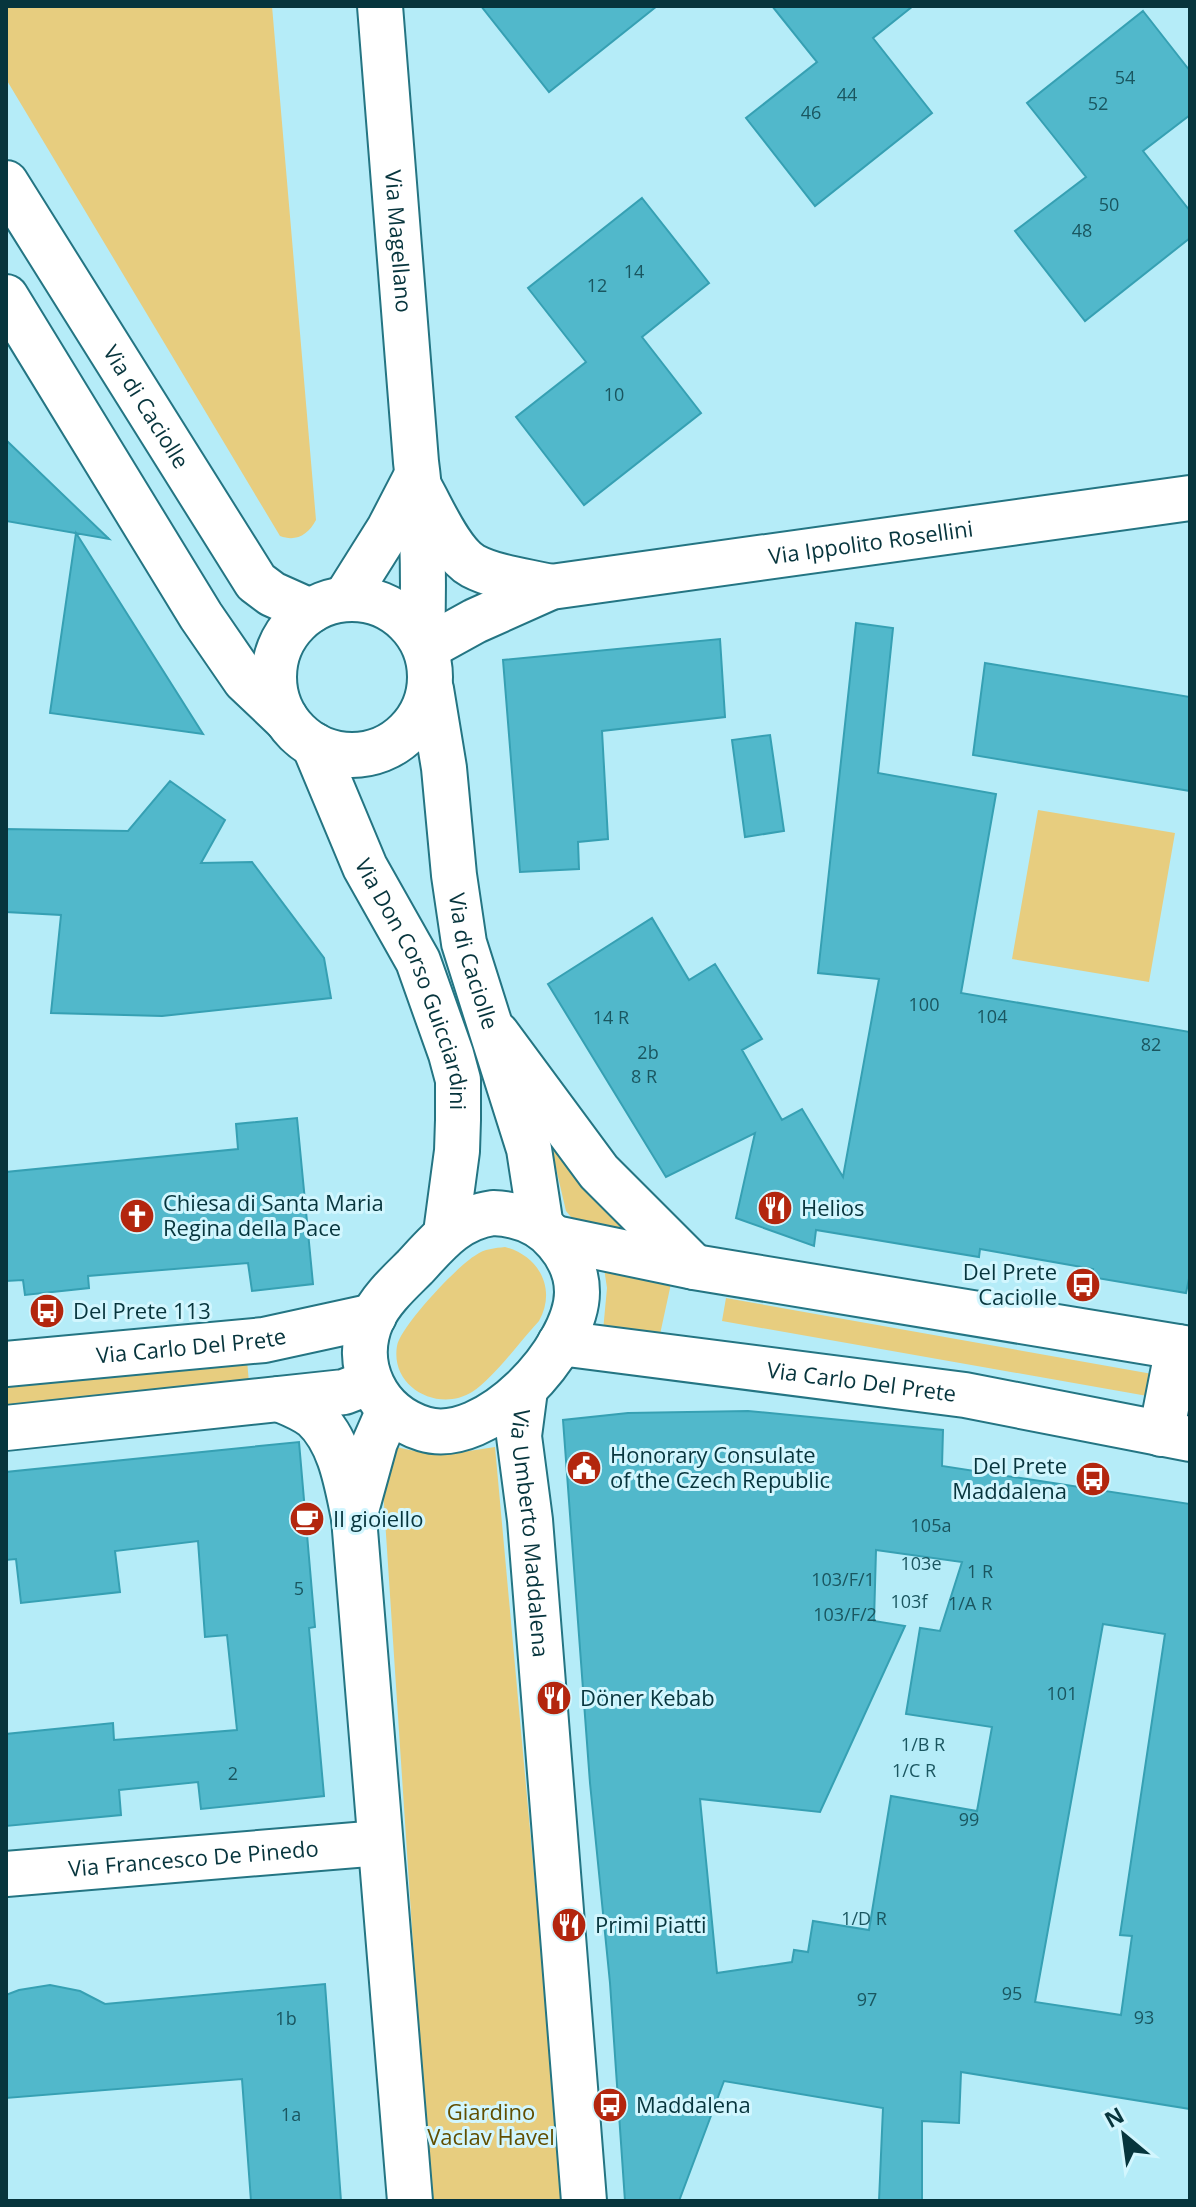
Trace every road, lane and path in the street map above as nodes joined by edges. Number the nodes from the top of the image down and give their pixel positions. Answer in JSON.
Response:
{"nodes":[{"id":1,"x":380,"y":6,"type":"edge"},
{"id":2,"x":6,"y":183,"type":"edge"},
{"id":3,"x":54,"y":260,"type":"junction"},
{"id":4,"x":6,"y":289,"type":"edge"},
{"id":5,"x":6,"y":297,"type":"edge"},
{"id":6,"x":419,"y":482,"type":"junction"},
{"id":7,"x":1190,"y":498,"type":"edge"},
{"id":8,"x":551,"y":587,"type":"junction"},
{"id":9,"x":327,"y":605,"type":"junction"},
{"id":10,"x":426,"y":659,"type":"junction"},
{"id":11,"x":300,"y":732,"type":"junction"},
{"id":12,"x":492,"y":1028,"type":"junction"},
{"id":13,"x":446,"y":1233,"type":"junction"},
{"id":14,"x":548,"y":1233,"type":"junction"},
{"id":15,"x":694,"y":1267,"type":"junction"},
{"id":16,"x":374,"y":1316,"type":"junction"},
{"id":17,"x":560,"y":1343,"type":"junction"},
{"id":18,"x":1184,"y":1348,"type":"edge"},
{"id":19,"x":6,"y":1364,"type":"edge"},
{"id":20,"x":525,"y":1390,"type":"junction"},
{"id":21,"x":379,"y":1396,"type":"junction"},
{"id":22,"x":279,"y":1399,"type":"junction"},
{"id":23,"x":6,"y":1428,"type":"edge"},
{"id":24,"x":1176,"y":1436,"type":"edge"},
{"id":25,"x":354,"y":1518,"type":"junction"},
{"id":26,"x":380,"y":1843,"type":"junction"},
{"id":27,"x":6,"y":1874,"type":"edge"},
{"id":28,"x":410,"y":2201,"type":"edge"},
{"id":29,"x":584,"y":2201,"type":"edge"}],
"edges":[{"from":1,"to":6,"type":"main road","name":"Via Magellano"},
{"from":2,"to":3,"type":"main road","name":"Via di Caciolle"},
{"from":3,"to":4,"type":"main road"},
{"from":3,"to":9,"type":"main road","name":"Via di Caciolle"},
{"from":5,"to":11,"type":"main road","name":"Via Don Corso Guicciardini"},
{"from":6,"to":8,"type":"main road","name":"Via Ippolito Rosellini"},
{"from":6,"to":9,"type":"main road"},
{"from":6,"to":10,"type":"main road","name":"Via Magellano"},
{"from":7,"to":8,"type":"main road","name":"Via Ippolito Rosellini"},
{"from":8,"to":10,"type":"main road","name":"Via Ippolito Rosellini"},
{"from":9,"to":10,"type":"main road"},
{"from":9,"to":11,"type":"main road"},
{"from":10,"to":11,"type":"main road","name":"Via Magellano"},
{"from":10,"to":12,"type":"main road","name":"Via di Caciolle"},
{"from":11,"to":13,"type":"main road","name":"Via Don Corso Guicciardini"},
{"from":12,"to":14,"type":"main road","name":"Via di Caciolle"},
{"from":12,"to":15,"type":"main road"},
{"from":13,"to":14,"type":"main road","name":"Via Carlo Del Prete"},
{"from":13,"to":16,"type":"main road","name":"Via Carlo Del Prete"},
{"from":14,"to":15,"type":"main road","name":"Via Carlo Del Prete"},
{"from":14,"to":17,"type":"main road"},
{"from":15,"to":18,"type":"main road","name":"Via Carlo Del Prete"},
{"from":16,"to":19,"type":"main road","name":"Via Carlo Del Prete"},
{"from":16,"to":21,"type":"main road","name":"Via Carlo Del Prete"},
{"from":17,"to":20,"type":"main road"},
{"from":17,"to":24,"type":"main road","name":"Via Carlo Del Prete"},
{"from":18,"to":24,"type":"main road","name":"Via Carlo Del Prete"},
{"from":20,"to":21,"type":"main road"},
{"from":20,"to":29,"type":"main road","name":"Via Umberto Maddalena"},
{"from":21,"to":22,"type":"main road"},
{"from":21,"to":25,"type":"main road"},
{"from":22,"to":23,"type":"main road"},
{"from":22,"to":25,"type":"main road"},
{"from":25,"to":26,"type":"main road"},
{"from":26,"to":27,"type":"main road","name":"Via Francesco De Pinedo"},
{"from":26,"to":28,"type":"main road"}]}
